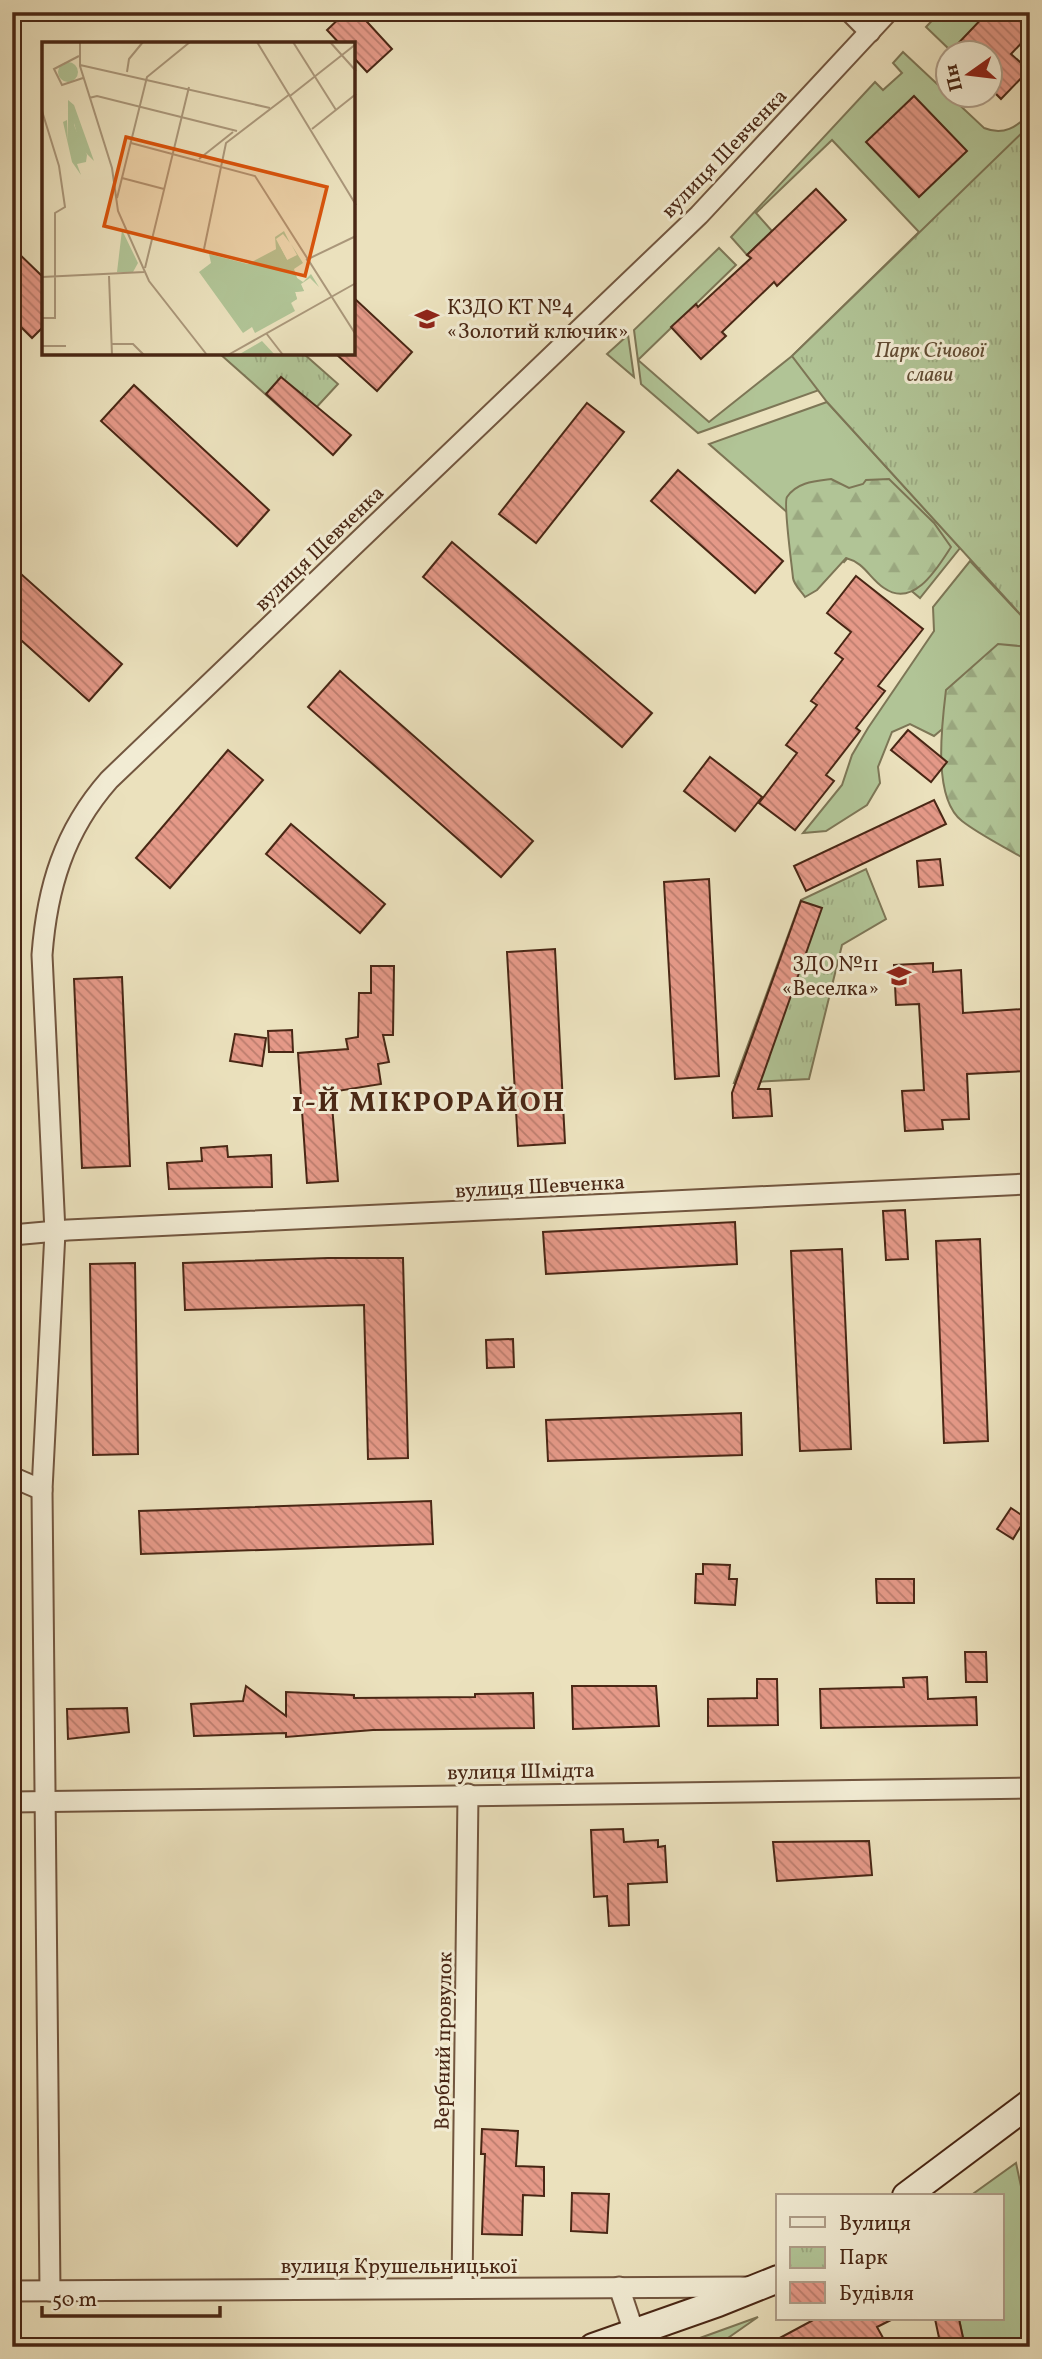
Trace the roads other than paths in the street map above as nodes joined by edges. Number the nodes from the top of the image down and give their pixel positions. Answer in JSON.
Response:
{"nodes":[{"id":1,"x":850,"y":12,"type":"edge"},
{"id":2,"x":888,"y":12,"type":"edge"},
{"id":3,"x":870,"y":32,"type":"junction"},
{"id":4,"x":1027,"y":1184,"type":"dead end"},
{"id":5,"x":55,"y":1232,"type":"junction"},
{"id":6,"x":12,"y":1235,"type":"edge"},
{"id":7,"x":12,"y":1477,"type":"edge"},
{"id":8,"x":42,"y":1490,"type":"junction"},
{"id":9,"x":1030,"y":1788,"type":"edge"},
{"id":10,"x":468,"y":1794,"type":"junction"},
{"id":11,"x":12,"y":1802,"type":"edge"},
{"id":12,"x":47,"y":1802,"type":"junction"},
{"id":13,"x":1030,"y":2103,"type":"edge"},
{"id":14,"x":909,"y":2194,"type":"edge"},
{"id":15,"x":769,"y":2283,"type":"edge"},
{"id":16,"x":619,"y":2287,"type":"junction"},
{"id":17,"x":462,"y":2288,"type":"junction"},
{"id":18,"x":12,"y":2291,"type":"edge"},
{"id":19,"x":50,"y":2291,"type":"junction"},
{"id":20,"x":634,"y":2332,"type":"junction"},
{"id":21,"x":593,"y":2347,"type":"edge"}],
"edges":[{"from":1,"to":3,"type":"street"},
{"from":2,"to":3,"type":"street","name":"вулиця Шевченка"},
{"from":3,"to":5,"type":"street","name":"вулиця Шевченка"},
{"from":4,"to":5,"type":"street","name":"вулиця Шевченка"},
{"from":5,"to":6,"type":"street","name":"вулиця Шевченка"},
{"from":5,"to":8,"type":"street","name":"вулиця Шевченка"},
{"from":7,"to":8,"type":"street"},
{"from":8,"to":12,"type":"street","name":"вулиця Шевченка"},
{"from":9,"to":10,"type":"street","name":"вулиця Шмідта"},
{"from":10,"to":12,"type":"street","name":"вулиця Шмідта"},
{"from":10,"to":17,"type":"street","name":"Вербний провулок"},
{"from":11,"to":12,"type":"street","name":"вулиця Шмідта"},
{"from":12,"to":19,"type":"street","name":"вулиця Шевченка"},
{"from":13,"to":14,"type":"main road"},
{"from":15,"to":16,"type":"street","name":"вулиця Крушельницької"},
{"from":15,"to":20,"type":"main road"},
{"from":16,"to":17,"type":"street","name":"вулиця Крушельницької"},
{"from":16,"to":20,"type":"street"},
{"from":17,"to":19,"type":"street","name":"вулиця Крушельницької"},
{"from":18,"to":19,"type":"street","name":"вулиця Крушельницької"},
{"from":20,"to":21,"type":"main road"}]}
